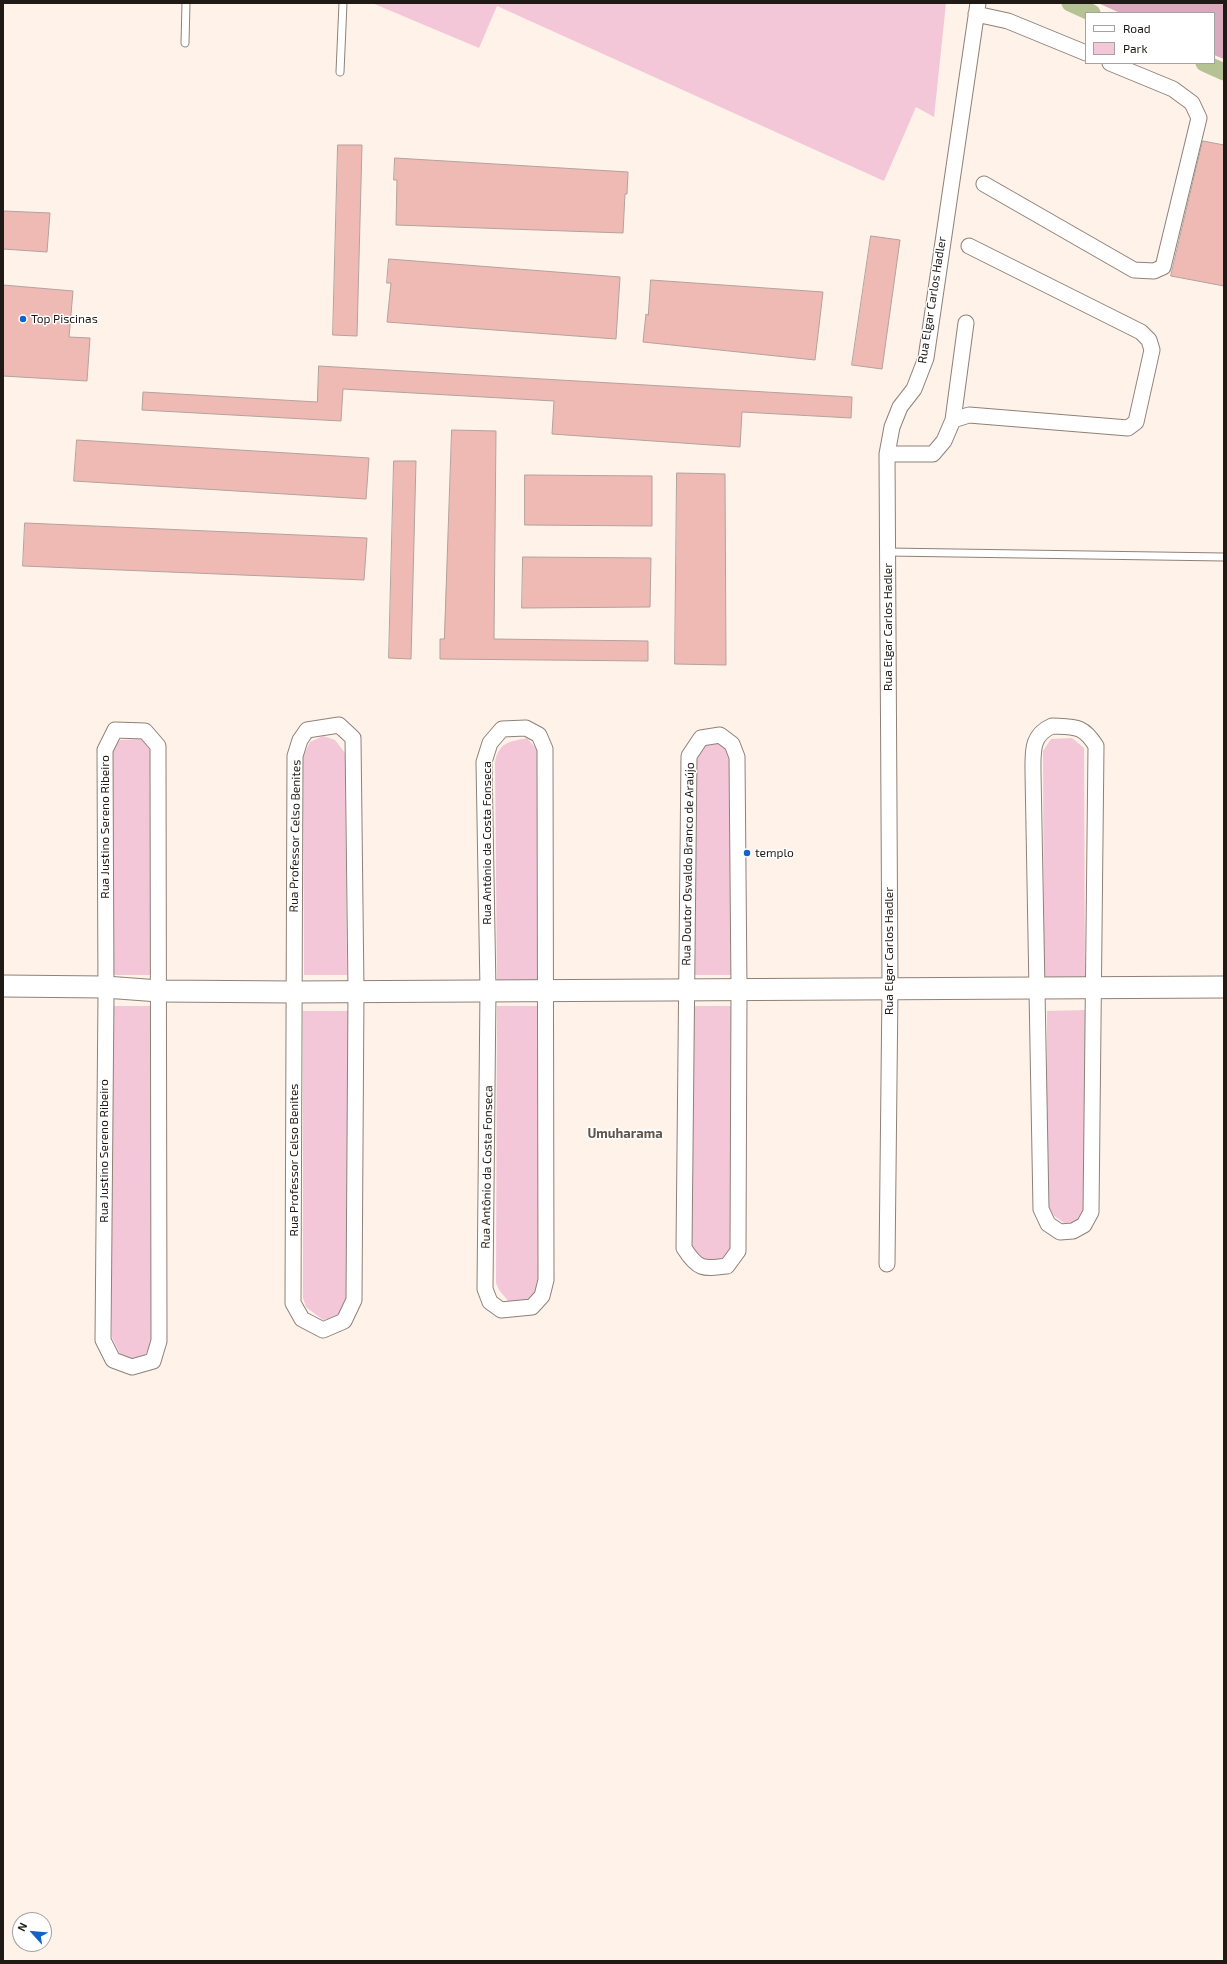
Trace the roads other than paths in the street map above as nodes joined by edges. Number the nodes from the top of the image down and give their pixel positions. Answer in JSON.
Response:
{"nodes":[{"id":1,"x":186,"y":3,"type":"edge"},
{"id":2,"x":343,"y":3,"type":"edge"},
{"id":3,"x":977,"y":8,"type":"edge"},
{"id":4,"x":185,"y":43,"type":"dead end"},
{"id":5,"x":1085,"y":53,"type":"edge"},
{"id":6,"x":1112,"y":64,"type":"edge"},
{"id":7,"x":340,"y":72,"type":"dead end"},
{"id":8,"x":984,"y":184,"type":"dead end"},
{"id":9,"x":968,"y":246,"type":"dead end"},
{"id":10,"x":966,"y":323,"type":"dead end"},
{"id":11,"x":953,"y":420,"type":"junction"},
{"id":12,"x":888,"y":454,"type":"junction"},
{"id":13,"x":888,"y":552,"type":"junction"},
{"id":14,"x":1224,"y":557,"type":"edge"},
{"id":15,"x":3,"y":986,"type":"edge"},
{"id":16,"x":106,"y":987,"type":"junction"},
{"id":17,"x":1094,"y":987,"type":"junction"},
{"id":18,"x":1224,"y":987,"type":"edge"},
{"id":19,"x":890,"y":988,"type":"junction"},
{"id":20,"x":1037,"y":988,"type":"junction"},
{"id":21,"x":739,"y":989,"type":"junction"},
{"id":22,"x":488,"y":990,"type":"junction"},
{"id":23,"x":544,"y":990,"type":"junction"},
{"id":24,"x":686,"y":990,"type":"junction"},
{"id":25,"x":160,"y":991,"type":"junction"},
{"id":26,"x":356,"y":991,"type":"junction"},
{"id":27,"x":294,"y":992,"type":"junction"},
{"id":28,"x":887,"y":1264,"type":"dead end"}],
"edges":[{"from":1,"to":4,"type":"lane"},
{"from":2,"to":7,"type":"lane"},
{"from":3,"to":5,"type":"street"},
{"from":3,"to":12,"type":"street","name":"Rua Elgar Carlos Hadler"},
{"from":6,"to":8,"type":"street"},
{"from":9,"to":11,"type":"street"},
{"from":10,"to":11,"type":"street"},
{"from":11,"to":12,"type":"street"},
{"from":12,"to":13,"type":"street","name":"Rua Elgar Carlos Hadler"},
{"from":13,"to":14,"type":"lane"},
{"from":13,"to":19,"type":"street","name":"Rua Elgar Carlos Hadler"},
{"from":15,"to":16,"type":"street"},
{"from":16,"to":25,"type":"street"},
{"from":16,"to":25,"type":"street","name":"Rua Justino Sereno Ribeiro"},
{"from":16,"to":25,"type":"street","name":"Rua Justino Sereno Ribeiro"},
{"from":17,"to":18,"type":"street"},
{"from":17,"to":20,"type":"street"},
{"from":17,"to":20,"type":"street"},
{"from":17,"to":20,"type":"street"},
{"from":19,"to":20,"type":"street"},
{"from":19,"to":21,"type":"street"},
{"from":19,"to":28,"type":"street","name":"Rua Elgar Carlos Hadler"},
{"from":21,"to":24,"type":"street"},
{"from":21,"to":24,"type":"street","name":"Rua Doutor Osvaldo Branco de Araújo"},
{"from":21,"to":24,"type":"street","name":"Rua Doutor Osvaldo Branco de Araújo"},
{"from":22,"to":23,"type":"street"},
{"from":22,"to":23,"type":"street","name":"Rua Antônio da Costa Fonseca"},
{"from":22,"to":23,"type":"street","name":"Rua Antônio da Costa Fonseca"},
{"from":22,"to":26,"type":"street"},
{"from":23,"to":24,"type":"street"},
{"from":25,"to":27,"type":"street"},
{"from":26,"to":27,"type":"street"},
{"from":26,"to":27,"type":"street","name":"Rua Professor Celso Benites"},
{"from":26,"to":27,"type":"street","name":"Rua Professor Celso Benites"}]}
